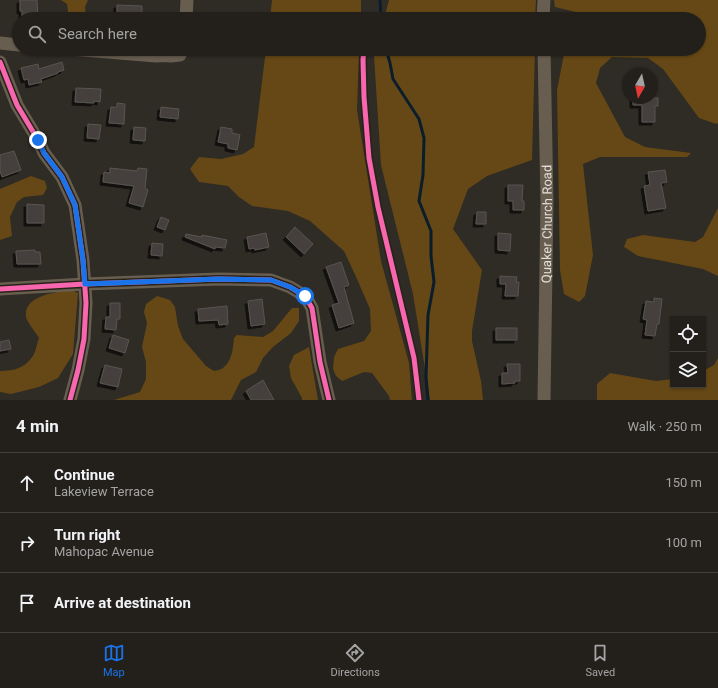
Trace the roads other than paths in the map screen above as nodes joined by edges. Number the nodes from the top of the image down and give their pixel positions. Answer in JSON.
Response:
{"nodes":[{"id":1,"x":187,"y":0,"type":"edge"},
{"id":2,"x":544,"y":0,"type":"edge"},
{"id":3,"x":186,"y":12,"type":"edge"},
{"id":4,"x":544,"y":12,"type":"edge"},
{"id":5,"x":0,"y":43,"type":"edge"},
{"id":6,"x":12,"y":44,"type":"edge"},
{"id":7,"x":544,"y":56,"type":"edge"},
{"id":8,"x":0,"y":62,"type":"edge"},
{"id":9,"x":85,"y":284,"type":"junction"},
{"id":10,"x":0,"y":289,"type":"edge"},
{"id":11,"x":70,"y":400,"type":"edge"},
{"id":12,"x":329,"y":400,"type":"edge"},
{"id":13,"x":544,"y":400,"type":"edge"}],
"edges":[{"from":1,"to":3,"type":"street"},
{"from":2,"to":4,"type":"street"},
{"from":5,"to":6,"type":"street"},
{"from":7,"to":13,"type":"street","name":"Quaker Church Road"},
{"from":8,"to":9,"type":"street"},
{"from":9,"to":10,"type":"street"},
{"from":9,"to":11,"type":"street"},
{"from":9,"to":12,"type":"street"}]}
